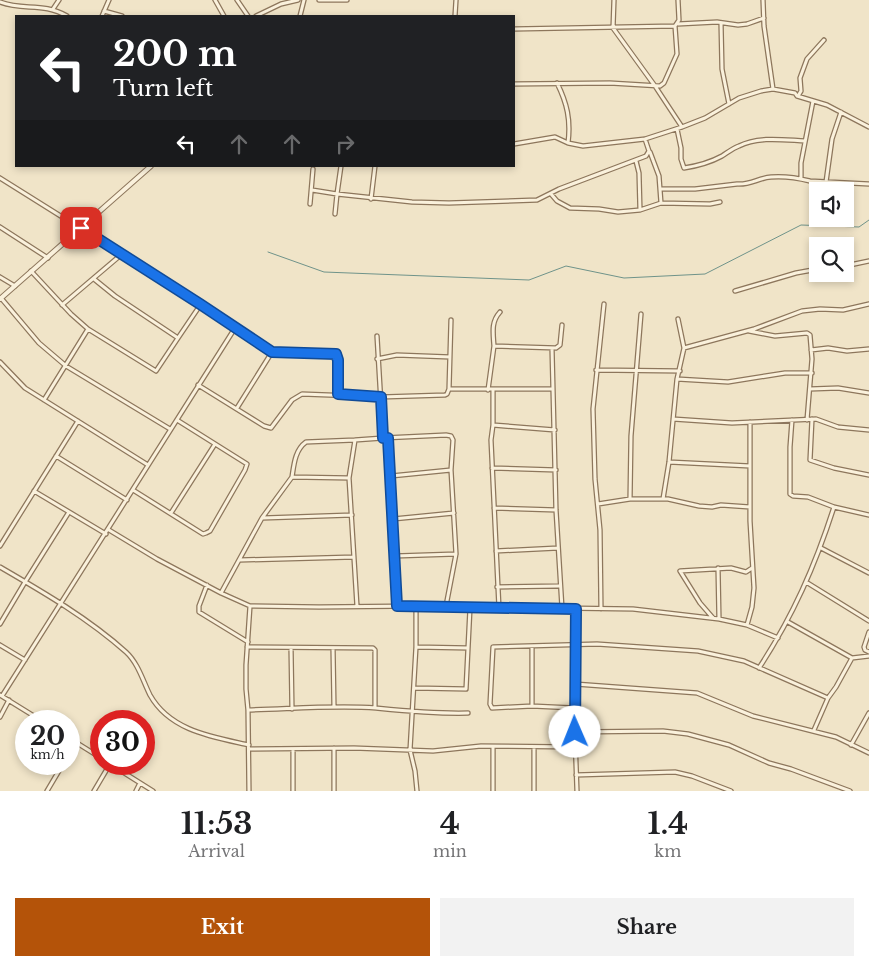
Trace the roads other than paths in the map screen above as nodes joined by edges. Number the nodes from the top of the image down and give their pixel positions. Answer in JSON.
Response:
{"nodes":[{"id":1,"x":59,"y":0,"type":"edge"},
{"id":2,"x":109,"y":0,"type":"edge"},
{"id":3,"x":214,"y":0,"type":"edge"},
{"id":4,"x":237,"y":0,"type":"edge"},
{"id":5,"x":298,"y":0,"type":"edge"},
{"id":6,"x":304,"y":0,"type":"edge"},
{"id":7,"x":319,"y":0,"type":"edge"},
{"id":8,"x":347,"y":0,"type":"edge"},
{"id":9,"x":456,"y":0,"type":"edge"},
{"id":10,"x":614,"y":0,"type":"edge"},
{"id":11,"x":678,"y":0,"type":"edge"},
{"id":12,"x":763,"y":0,"type":"edge"},
{"id":13,"x":0,"y":2,"type":"edge"},
{"id":14,"x":281,"y":2,"type":"edge"},
{"id":15,"x":53,"y":9,"type":"junction"},
{"id":16,"x":104,"y":11,"type":"junction"},
{"id":17,"x":63,"y":15,"type":"edge"},
{"id":18,"x":102,"y":15,"type":"edge"},
{"id":19,"x":118,"y":15,"type":"edge"},
{"id":20,"x":223,"y":15,"type":"edge"},
{"id":21,"x":247,"y":15,"type":"edge"},
{"id":22,"x":258,"y":15,"type":"edge"},
{"id":23,"x":300,"y":15,"type":"edge"},
{"id":24,"x":455,"y":15,"type":"edge"},
{"id":25,"x":764,"y":18,"type":"junction"},
{"id":26,"x":721,"y":22,"type":"junction"},
{"id":27,"x":676,"y":25,"type":"junction"},
{"id":28,"x":613,"y":28,"type":"junction"},
{"id":29,"x":515,"y":29,"type":"edge"},
{"id":30,"x":824,"y":40,"type":"dead end"},
{"id":31,"x":557,"y":83,"type":"junction"},
{"id":32,"x":515,"y":84,"type":"edge"},
{"id":33,"x":655,"y":86,"type":"junction"},
{"id":34,"x":773,"y":89,"type":"junction"},
{"id":35,"x":797,"y":96,"type":"junction"},
{"id":36,"x":813,"y":101,"type":"junction"},
{"id":37,"x":730,"y":104,"type":"junction"},
{"id":38,"x":841,"y":112,"type":"junction"},
{"id":39,"x":682,"y":127,"type":"junction"},
{"id":40,"x":869,"y":127,"type":"edge"},
{"id":41,"x":677,"y":129,"type":"junction"},
{"id":42,"x":645,"y":139,"type":"junction"},
{"id":43,"x":805,"y":141,"type":"junction"},
{"id":44,"x":568,"y":143,"type":"junction"},
{"id":45,"x":515,"y":144,"type":"edge"},
{"id":46,"x":649,"y":152,"type":"junction"},
{"id":47,"x":636,"y":161,"type":"junction"},
{"id":48,"x":150,"y":167,"type":"edge"},
{"id":49,"x":341,"y":167,"type":"edge"},
{"id":50,"x":375,"y":167,"type":"edge"},
{"id":51,"x":314,"y":169,"type":"dead end"},
{"id":52,"x":0,"y":178,"type":"edge"},
{"id":53,"x":801,"y":179,"type":"junction"},
{"id":54,"x":826,"y":182,"type":"joint"},
{"id":55,"x":854,"y":183,"type":"edge"},
{"id":56,"x":869,"y":184,"type":"edge"},
{"id":57,"x":660,"y":189,"type":"junction"},
{"id":58,"x":312,"y":190,"type":"junction"},
{"id":59,"x":337,"y":194,"type":"junction"},
{"id":60,"x":552,"y":194,"type":"junction"},
{"id":61,"x":371,"y":199,"type":"junction"},
{"id":62,"x":720,"y":202,"type":"dead end"},
{"id":63,"x":661,"y":203,"type":"junction"},
{"id":64,"x":310,"y":204,"type":"dead end"},
{"id":65,"x":640,"y":210,"type":"junction"},
{"id":66,"x":335,"y":214,"type":"dead end"},
{"id":67,"x":0,"y":227,"type":"edge"},
{"id":68,"x":81,"y":228,"type":"junction"},
{"id":69,"x":122,"y":254,"type":"junction"},
{"id":70,"x":48,"y":258,"type":"junction"},
{"id":71,"x":869,"y":260,"type":"edge"},
{"id":72,"x":854,"y":264,"type":"edge"},
{"id":73,"x":31,"y":271,"type":"junction"},
{"id":74,"x":809,"y":271,"type":"edge"},
{"id":75,"x":0,"y":276,"type":"edge"},
{"id":76,"x":94,"y":279,"type":"junction"},
{"id":77,"x":15,"y":286,"type":"junction"},
{"id":78,"x":735,"y":292,"type":"dead end"},
{"id":79,"x":1,"y":298,"type":"edge"},
{"id":80,"x":200,"y":304,"type":"junction"},
{"id":81,"x":604,"y":304,"type":"dead end"},
{"id":82,"x":869,"y":304,"type":"edge"},
{"id":83,"x":62,"y":305,"type":"junction"},
{"id":84,"x":500,"y":312,"type":"dead end"},
{"id":85,"x":641,"y":314,"type":"dead end"},
{"id":86,"x":678,"y":319,"type":"dead end"},
{"id":87,"x":452,"y":320,"type":"dead end"},
{"id":88,"x":562,"y":325,"type":"dead end"},
{"id":89,"x":235,"y":328,"type":"junction"},
{"id":90,"x":88,"y":329,"type":"junction"},
{"id":91,"x":747,"y":331,"type":"junction"},
{"id":92,"x":377,"y":336,"type":"dead end"},
{"id":93,"x":178,"y":338,"type":"junction"},
{"id":94,"x":494,"y":346,"type":"junction"},
{"id":95,"x":684,"y":348,"type":"junction"},
{"id":96,"x":552,"y":349,"type":"junction"},
{"id":97,"x":869,"y":349,"type":"edge"},
{"id":98,"x":811,"y":350,"type":"junction"},
{"id":99,"x":272,"y":352,"type":"junction"},
{"id":100,"x":450,"y":356,"type":"junction"},
{"id":101,"x":378,"y":359,"type":"junction"},
{"id":102,"x":0,"y":362,"type":"edge"},
{"id":103,"x":66,"y":366,"type":"junction"},
{"id":104,"x":596,"y":370,"type":"junction"},
{"id":105,"x":636,"y":370,"type":"junction"},
{"id":106,"x":680,"y":371,"type":"junction"},
{"id":107,"x":812,"y":374,"type":"junction"},
{"id":108,"x":677,"y":379,"type":"junction"},
{"id":109,"x":198,"y":385,"type":"junction"},
{"id":110,"x":810,"y":388,"type":"junction"},
{"id":111,"x":449,"y":389,"type":"junction"},
{"id":112,"x":488,"y":390,"type":"junction"},
{"id":113,"x":493,"y":390,"type":"junction"},
{"id":114,"x":552,"y":390,"type":"junction"},
{"id":115,"x":869,"y":393,"type":"edge"},
{"id":116,"x":338,"y":394,"type":"junction"},
{"id":117,"x":381,"y":397,"type":"junction"},
{"id":118,"x":44,"y":400,"type":"junction"},
{"id":119,"x":236,"y":408,"type":"junction"},
{"id":120,"x":673,"y":419,"type":"junction"},
{"id":121,"x":812,"y":419,"type":"junction"},
{"id":122,"x":177,"y":420,"type":"junction"},
{"id":123,"x":792,"y":420,"type":"junction"},
{"id":124,"x":807,"y":420,"type":"junction"},
{"id":125,"x":78,"y":421,"type":"junction"},
{"id":126,"x":750,"y":422,"type":"junction"},
{"id":127,"x":493,"y":425,"type":"junction"},
{"id":128,"x":170,"y":429,"type":"junction"},
{"id":129,"x":555,"y":430,"type":"junction"},
{"id":130,"x":869,"y":430,"type":"edge"},
{"id":131,"x":383,"y":438,"type":"junction"},
{"id":132,"x":388,"y":438,"type":"junction"},
{"id":133,"x":355,"y":440,"type":"junction"},
{"id":134,"x":215,"y":444,"type":"junction"},
{"id":135,"x":56,"y":456,"type":"junction"},
{"id":136,"x":669,"y":462,"type":"junction"},
{"id":137,"x":148,"y":465,"type":"junction"},
{"id":138,"x":750,"y":466,"type":"junction"},
{"id":139,"x":492,"y":468,"type":"junction"},
{"id":140,"x":452,"y":470,"type":"junction"},
{"id":141,"x":556,"y":470,"type":"junction"},
{"id":142,"x":869,"y":475,"type":"edge"},
{"id":143,"x":391,"y":476,"type":"junction"},
{"id":144,"x":292,"y":477,"type":"junction"},
{"id":145,"x":349,"y":478,"type":"junction"},
{"id":146,"x":133,"y":490,"type":"junction"},
{"id":147,"x":34,"y":491,"type":"junction"},
{"id":148,"x":630,"y":499,"type":"junction"},
{"id":149,"x":662,"y":499,"type":"junction"},
{"id":150,"x":127,"y":500,"type":"junction"},
{"id":151,"x":598,"y":504,"type":"junction"},
{"id":152,"x":750,"y":507,"type":"junction"},
{"id":153,"x":834,"y":507,"type":"junction"},
{"id":154,"x":494,"y":508,"type":"junction"},
{"id":155,"x":556,"y":510,"type":"junction"},
{"id":156,"x":69,"y":512,"type":"junction"},
{"id":157,"x":171,"y":513,"type":"junction"},
{"id":158,"x":455,"y":513,"type":"junction"},
{"id":159,"x":352,"y":515,"type":"junction"},
{"id":160,"x":869,"y":515,"type":"edge"},
{"id":161,"x":262,"y":518,"type":"junction"},
{"id":162,"x":393,"y":518,"type":"junction"},
{"id":163,"x":109,"y":530,"type":"junction"},
{"id":164,"x":106,"y":534,"type":"junction"},
{"id":165,"x":0,"y":546,"type":"edge"},
{"id":166,"x":558,"y":548,"type":"junction"},
{"id":167,"x":821,"y":548,"type":"junction"},
{"id":168,"x":496,"y":551,"type":"junction"},
{"id":169,"x":456,"y":554,"type":"junction"},
{"id":170,"x":395,"y":556,"type":"junction"},
{"id":171,"x":354,"y":557,"type":"junction"},
{"id":172,"x":239,"y":560,"type":"junction"},
{"id":173,"x":0,"y":567,"type":"edge"},
{"id":174,"x":718,"y":568,"type":"junction"},
{"id":175,"x":752,"y":568,"type":"junction"},
{"id":176,"x":869,"y":573,"type":"edge"},
{"id":177,"x":25,"y":582,"type":"junction"},
{"id":178,"x":806,"y":582,"type":"junction"},
{"id":179,"x":207,"y":585,"type":"junction"},
{"id":180,"x":560,"y":586,"type":"junction"},
{"id":181,"x":497,"y":587,"type":"junction"},
{"id":182,"x":221,"y":593,"type":"junction"},
{"id":183,"x":60,"y":602,"type":"junction"},
{"id":184,"x":250,"y":606,"type":"junction"},
{"id":185,"x":357,"y":606,"type":"junction"},
{"id":186,"x":397,"y":606,"type":"junction"},
{"id":187,"x":416,"y":606,"type":"junction"},
{"id":188,"x":446,"y":606,"type":"junction"},
{"id":189,"x":470,"y":608,"type":"junction"},
{"id":190,"x":499,"y":608,"type":"junction"},
{"id":191,"x":562,"y":608,"type":"junction"},
{"id":192,"x":576,"y":609,"type":"junction"},
{"id":193,"x":601,"y":609,"type":"junction"},
{"id":194,"x":714,"y":618,"type":"junction"},
{"id":195,"x":719,"y":620,"type":"junction"},
{"id":196,"x":869,"y":621,"type":"edge"},
{"id":197,"x":788,"y":622,"type":"junction"},
{"id":198,"x":0,"y":624,"type":"edge"},
{"id":199,"x":747,"y":626,"type":"junction"},
{"id":200,"x":869,"y":632,"type":"edge"},
{"id":201,"x":778,"y":638,"type":"junction"},
{"id":202,"x":248,"y":642,"type":"junction"},
{"id":203,"x":0,"y":645,"type":"edge"},
{"id":204,"x":575,"y":645,"type":"junction"},
{"id":205,"x":532,"y":646,"type":"junction"},
{"id":206,"x":416,"y":647,"type":"junction"},
{"id":207,"x":247,"y":648,"type":"junction"},
{"id":208,"x":291,"y":648,"type":"junction"},
{"id":209,"x":333,"y":648,"type":"junction"},
{"id":210,"x":468,"y":648,"type":"junction"},
{"id":211,"x":869,"y":652,"type":"edge"},
{"id":212,"x":869,"y":656,"type":"edge"},
{"id":213,"x":852,"y":658,"type":"junction"},
{"id":214,"x":25,"y":660,"type":"junction"},
{"id":215,"x":759,"y":668,"type":"junction"},
{"id":216,"x":575,"y":684,"type":"junction"},
{"id":217,"x":415,"y":688,"type":"junction"},
{"id":218,"x":1,"y":695,"type":"edge"},
{"id":219,"x":828,"y":698,"type":"junction"},
{"id":220,"x":9,"y":700,"type":"junction"},
{"id":221,"x":532,"y":706,"type":"junction"},
{"id":222,"x":334,"y":707,"type":"junction"},
{"id":223,"x":375,"y":708,"type":"junction"},
{"id":224,"x":574,"y":708,"type":"junction"},
{"id":225,"x":292,"y":709,"type":"junction"},
{"id":226,"x":25,"y":710,"type":"edge"},
{"id":227,"x":248,"y":710,"type":"junction"},
{"id":228,"x":412,"y":712,"type":"junction"},
{"id":229,"x":869,"y":712,"type":"edge"},
{"id":230,"x":468,"y":713,"type":"dead end"},
{"id":231,"x":0,"y":717,"type":"edge"},
{"id":232,"x":814,"y":730,"type":"junction"},
{"id":233,"x":575,"y":732,"type":"junction"},
{"id":234,"x":851,"y":744,"type":"junction"},
{"id":235,"x":249,"y":747,"type":"junction"},
{"id":236,"x":493,"y":747,"type":"junction"},
{"id":237,"x":534,"y":747,"type":"junction"},
{"id":238,"x":575,"y":747,"type":"junction"},
{"id":239,"x":334,"y":748,"type":"junction"},
{"id":240,"x":292,"y":749,"type":"junction"},
{"id":241,"x":410,"y":750,"type":"junction"},
{"id":242,"x":869,"y":753,"type":"edge"},
{"id":243,"x":57,"y":775,"type":"edge"},
{"id":244,"x":103,"y":775,"type":"edge"},
{"id":245,"x":127,"y":775,"type":"edge"},
{"id":246,"x":576,"y":775,"type":"junction"},
{"id":247,"x":140,"y":783,"type":"junction"},
{"id":248,"x":48,"y":791,"type":"edge"},
{"id":249,"x":94,"y":791,"type":"edge"},
{"id":250,"x":136,"y":791,"type":"edge"},
{"id":251,"x":153,"y":791,"type":"edge"},
{"id":252,"x":249,"y":791,"type":"edge"},
{"id":253,"x":293,"y":791,"type":"edge"},
{"id":254,"x":334,"y":791,"type":"edge"},
{"id":255,"x":417,"y":791,"type":"edge"},
{"id":256,"x":493,"y":791,"type":"edge"},
{"id":257,"x":534,"y":791,"type":"edge"},
{"id":258,"x":576,"y":791,"type":"edge"},
{"id":259,"x":731,"y":791,"type":"edge"},
{"id":260,"x":850,"y":791,"type":"edge"}],
"edges":[{"from":1,"to":15,"type":"street"},
{"from":2,"to":16,"type":"street"},
{"from":3,"to":20,"type":"street"},
{"from":4,"to":21,"type":"street"},
{"from":5,"to":14,"type":"street"},
{"from":6,"to":23,"type":"street"},
{"from":7,"to":8,"type":"street"},
{"from":9,"to":24,"type":"street"},
{"from":10,"to":28,"type":"street"},
{"from":11,"to":27,"type":"street"},
{"from":12,"to":25,"type":"street"},
{"from":13,"to":15,"type":"street"},
{"from":14,"to":22,"type":"street"},
{"from":15,"to":17,"type":"street"},
{"from":16,"to":18,"type":"street"},
{"from":16,"to":19,"type":"street"},
{"from":25,"to":26,"type":"street"},
{"from":25,"to":34,"type":"street"},
{"from":26,"to":27,"type":"street"},
{"from":26,"to":37,"type":"street"},
{"from":27,"to":28,"type":"street"},
{"from":27,"to":33,"type":"street"},
{"from":28,"to":29,"type":"street"},
{"from":28,"to":33,"type":"street"},
{"from":30,"to":35,"type":"street"},
{"from":31,"to":32,"type":"street"},
{"from":31,"to":33,"type":"street"},
{"from":31,"to":44,"type":"street"},
{"from":33,"to":39,"type":"street"},
{"from":34,"to":35,"type":"street"},
{"from":34,"to":37,"type":"street"},
{"from":35,"to":36,"type":"street"},
{"from":36,"to":38,"type":"street"},
{"from":36,"to":43,"type":"street"},
{"from":37,"to":39,"type":"street"},
{"from":38,"to":40,"type":"street"},
{"from":38,"to":54,"type":"street"},
{"from":39,"to":41,"type":"street"},
{"from":41,"to":42,"type":"street"},
{"from":41,"to":43,"type":"street"},
{"from":42,"to":44,"type":"street"},
{"from":42,"to":46,"type":"street"},
{"from":43,"to":53,"type":"street"},
{"from":44,"to":45,"type":"street"},
{"from":46,"to":47,"type":"street"},
{"from":46,"to":57,"type":"street"},
{"from":47,"to":60,"type":"street"},
{"from":47,"to":65,"type":"street"},
{"from":48,"to":68,"type":"street"},
{"from":49,"to":59,"type":"street"},
{"from":50,"to":61,"type":"street"},
{"from":51,"to":58,"type":"street"},
{"from":52,"to":68,"type":"street"},
{"from":53,"to":54,"type":"street"},
{"from":53,"to":57,"type":"street"},
{"from":55,"to":56,"type":"street"},
{"from":57,"to":63,"type":"street"},
{"from":58,"to":59,"type":"street"},
{"from":58,"to":64,"type":"street"},
{"from":59,"to":61,"type":"street"},
{"from":59,"to":66,"type":"street"},
{"from":60,"to":61,"type":"street"},
{"from":60,"to":65,"type":"street"},
{"from":62,"to":63,"type":"street"},
{"from":63,"to":65,"type":"street"},
{"from":67,"to":70,"type":"street"},
{"from":68,"to":69,"type":"street"},
{"from":68,"to":70,"type":"street"},
{"from":69,"to":76,"type":"street"},
{"from":69,"to":80,"type":"street"},
{"from":70,"to":73,"type":"street"},
{"from":71,"to":72,"type":"street"},
{"from":73,"to":77,"type":"street"},
{"from":73,"to":83,"type":"street"},
{"from":74,"to":78,"type":"street"},
{"from":75,"to":77,"type":"street"},
{"from":76,"to":83,"type":"street"},
{"from":76,"to":93,"type":"street"},
{"from":77,"to":79,"type":"street"},
{"from":79,"to":103,"type":"street"},
{"from":80,"to":89,"type":"street"},
{"from":80,"to":93,"type":"street"},
{"from":81,"to":104,"type":"street"},
{"from":82,"to":91,"type":"street"},
{"from":83,"to":90,"type":"street"},
{"from":84,"to":94,"type":"street"},
{"from":85,"to":105,"type":"street"},
{"from":86,"to":95,"type":"street"},
{"from":87,"to":100,"type":"street"},
{"from":88,"to":96,"type":"street"},
{"from":89,"to":99,"type":"street"},
{"from":89,"to":109,"type":"street"},
{"from":90,"to":93,"type":"street"},
{"from":90,"to":103,"type":"street"},
{"from":91,"to":95,"type":"street"},
{"from":91,"to":98,"type":"street"},
{"from":92,"to":101,"type":"street"},
{"from":94,"to":96,"type":"street"},
{"from":94,"to":112,"type":"street"},
{"from":95,"to":106,"type":"street"},
{"from":96,"to":114,"type":"street"},
{"from":97,"to":98,"type":"street"},
{"from":98,"to":107,"type":"street"},
{"from":99,"to":116,"type":"street"},
{"from":99,"to":119,"type":"street"},
{"from":100,"to":101,"type":"street"},
{"from":100,"to":111,"type":"street"},
{"from":101,"to":117,"type":"street"},
{"from":102,"to":118,"type":"street"},
{"from":103,"to":118,"type":"street"},
{"from":103,"to":128,"type":"street"},
{"from":104,"to":105,"type":"street"},
{"from":104,"to":151,"type":"street"},
{"from":105,"to":106,"type":"street"},
{"from":105,"to":148,"type":"street"},
{"from":106,"to":108,"type":"street"},
{"from":107,"to":108,"type":"street"},
{"from":107,"to":110,"type":"street"},
{"from":108,"to":120,"type":"street"},
{"from":109,"to":119,"type":"street"},
{"from":109,"to":122,"type":"street"},
{"from":110,"to":115,"type":"street"},
{"from":110,"to":124,"type":"street"},
{"from":111,"to":112,"type":"street"},
{"from":111,"to":117,"type":"street"},
{"from":112,"to":113,"type":"street"},
{"from":113,"to":114,"type":"street"},
{"from":113,"to":127,"type":"street"},
{"from":114,"to":129,"type":"street"},
{"from":116,"to":117,"type":"street"},
{"from":116,"to":119,"type":"street"},
{"from":117,"to":131,"type":"street"},
{"from":118,"to":125,"type":"street"},
{"from":120,"to":126,"type":"street"},
{"from":120,"to":136,"type":"street"},
{"from":121,"to":124,"type":"street"},
{"from":121,"to":130,"type":"street"},
{"from":121,"to":142,"type":"street"},
{"from":122,"to":128,"type":"street"},
{"from":122,"to":134,"type":"street"},
{"from":123,"to":124,"type":"street"},
{"from":123,"to":126,"type":"street"},
{"from":123,"to":153,"type":"street"},
{"from":125,"to":135,"type":"street"},
{"from":125,"to":137,"type":"street"},
{"from":126,"to":138,"type":"street"},
{"from":127,"to":129,"type":"street"},
{"from":127,"to":139,"type":"street"},
{"from":128,"to":137,"type":"street"},
{"from":129,"to":141,"type":"street"},
{"from":131,"to":132,"type":"street"},
{"from":131,"to":133,"type":"street"},
{"from":132,"to":140,"type":"street"},
{"from":132,"to":143,"type":"street"},
{"from":133,"to":144,"type":"street"},
{"from":133,"to":145,"type":"street"},
{"from":134,"to":157,"type":"street"},
{"from":134,"to":157,"type":"street"},
{"from":135,"to":147,"type":"street"},
{"from":135,"to":150,"type":"street"},
{"from":136,"to":138,"type":"street"},
{"from":136,"to":149,"type":"street"},
{"from":137,"to":146,"type":"street"},
{"from":138,"to":152,"type":"street"},
{"from":139,"to":141,"type":"street"},
{"from":139,"to":154,"type":"street"},
{"from":140,"to":143,"type":"street"},
{"from":140,"to":158,"type":"street"},
{"from":141,"to":155,"type":"street"},
{"from":143,"to":162,"type":"street"},
{"from":144,"to":145,"type":"street"},
{"from":144,"to":161,"type":"street"},
{"from":145,"to":159,"type":"street"},
{"from":146,"to":150,"type":"street"},
{"from":146,"to":157,"type":"street"},
{"from":147,"to":156,"type":"street"},
{"from":147,"to":165,"type":"street"},
{"from":148,"to":149,"type":"street"},
{"from":148,"to":151,"type":"street"},
{"from":149,"to":152,"type":"street"},
{"from":150,"to":163,"type":"street"},
{"from":151,"to":193,"type":"street"},
{"from":152,"to":175,"type":"street"},
{"from":153,"to":160,"type":"street"},
{"from":153,"to":167,"type":"street"},
{"from":154,"to":155,"type":"street"},
{"from":154,"to":168,"type":"street"},
{"from":155,"to":166,"type":"street"},
{"from":156,"to":164,"type":"street"},
{"from":156,"to":177,"type":"street"},
{"from":158,"to":162,"type":"street"},
{"from":158,"to":169,"type":"street"},
{"from":159,"to":161,"type":"street"},
{"from":159,"to":171,"type":"street"},
{"from":161,"to":172,"type":"street"},
{"from":162,"to":170,"type":"street"},
{"from":163,"to":164,"type":"street"},
{"from":163,"to":179,"type":"street"},
{"from":164,"to":183,"type":"street"},
{"from":166,"to":168,"type":"street"},
{"from":166,"to":180,"type":"street"},
{"from":167,"to":176,"type":"street"},
{"from":167,"to":178,"type":"street"},
{"from":168,"to":181,"type":"street"},
{"from":169,"to":170,"type":"street"},
{"from":169,"to":188,"type":"street"},
{"from":170,"to":186,"type":"street"},
{"from":171,"to":172,"type":"street"},
{"from":171,"to":185,"type":"street"},
{"from":172,"to":182,"type":"street"},
{"from":173,"to":177,"type":"street"},
{"from":174,"to":175,"type":"street"},
{"from":174,"to":194,"type":"street"},
{"from":174,"to":195,"type":"street"},
{"from":175,"to":199,"type":"street"},
{"from":177,"to":183,"type":"street"},
{"from":177,"to":198,"type":"street"},
{"from":178,"to":196,"type":"street"},
{"from":178,"to":197,"type":"street"},
{"from":179,"to":182,"type":"street"},
{"from":179,"to":202,"type":"street"},
{"from":180,"to":181,"type":"street"},
{"from":180,"to":191,"type":"street"},
{"from":181,"to":190,"type":"street"},
{"from":182,"to":184,"type":"street"},
{"from":183,"to":214,"type":"street"},
{"from":183,"to":235,"type":"street"},
{"from":184,"to":185,"type":"street"},
{"from":184,"to":202,"type":"street"},
{"from":185,"to":186,"type":"street"},
{"from":186,"to":187,"type":"street"},
{"from":187,"to":188,"type":"street"},
{"from":187,"to":206,"type":"street"},
{"from":188,"to":189,"type":"street"},
{"from":189,"to":190,"type":"street"},
{"from":189,"to":210,"type":"street"},
{"from":190,"to":191,"type":"street"},
{"from":191,"to":192,"type":"street"},
{"from":192,"to":193,"type":"street"},
{"from":192,"to":204,"type":"street"},
{"from":193,"to":194,"type":"street"},
{"from":194,"to":195,"type":"street"},
{"from":195,"to":199,"type":"street"},
{"from":197,"to":201,"type":"street"},
{"from":197,"to":213,"type":"street"},
{"from":199,"to":201,"type":"street"},
{"from":200,"to":211,"type":"street"},
{"from":201,"to":215,"type":"street"},
{"from":202,"to":207,"type":"street"},
{"from":203,"to":214,"type":"street"},
{"from":204,"to":205,"type":"street"},
{"from":204,"to":215,"type":"street"},
{"from":204,"to":216,"type":"street"},
{"from":205,"to":221,"type":"street"},
{"from":205,"to":221,"type":"street"},
{"from":206,"to":210,"type":"street"},
{"from":206,"to":217,"type":"street"},
{"from":207,"to":208,"type":"street"},
{"from":207,"to":227,"type":"street"},
{"from":208,"to":209,"type":"street"},
{"from":208,"to":225,"type":"street"},
{"from":209,"to":222,"type":"street"},
{"from":209,"to":223,"type":"street"},
{"from":210,"to":217,"type":"street"},
{"from":212,"to":213,"type":"street"},
{"from":213,"to":219,"type":"street"},
{"from":214,"to":218,"type":"street"},
{"from":215,"to":219,"type":"street"},
{"from":216,"to":224,"type":"street"},
{"from":216,"to":232,"type":"street"},
{"from":217,"to":228,"type":"street"},
{"from":218,"to":220,"type":"street"},
{"from":219,"to":232,"type":"street"},
{"from":220,"to":226,"type":"street"},
{"from":220,"to":231,"type":"street"},
{"from":221,"to":224,"type":"street"},
{"from":222,"to":223,"type":"street"},
{"from":222,"to":225,"type":"street"},
{"from":223,"to":228,"type":"street"},
{"from":224,"to":233,"type":"street"},
{"from":225,"to":227,"type":"street"},
{"from":227,"to":235,"type":"street"},
{"from":228,"to":230,"type":"street"},
{"from":228,"to":241,"type":"street"},
{"from":229,"to":234,"type":"street"},
{"from":232,"to":234,"type":"street"},
{"from":233,"to":238,"type":"street"},
{"from":233,"to":260,"type":"street"},
{"from":234,"to":242,"type":"street"},
{"from":235,"to":240,"type":"street"},
{"from":235,"to":252,"type":"street"},
{"from":236,"to":237,"type":"street"},
{"from":236,"to":241,"type":"street"},
{"from":236,"to":256,"type":"street"},
{"from":237,"to":238,"type":"street"},
{"from":237,"to":257,"type":"street"},
{"from":238,"to":246,"type":"street"},
{"from":239,"to":240,"type":"street"},
{"from":239,"to":241,"type":"street"},
{"from":239,"to":254,"type":"street"},
{"from":240,"to":253,"type":"street"},
{"from":241,"to":255,"type":"street"},
{"from":243,"to":248,"type":"street"},
{"from":244,"to":249,"type":"street"},
{"from":245,"to":247,"type":"street"},
{"from":246,"to":258,"type":"street"},
{"from":246,"to":259,"type":"street"},
{"from":247,"to":250,"type":"street"},
{"from":247,"to":251,"type":"street"}]}
